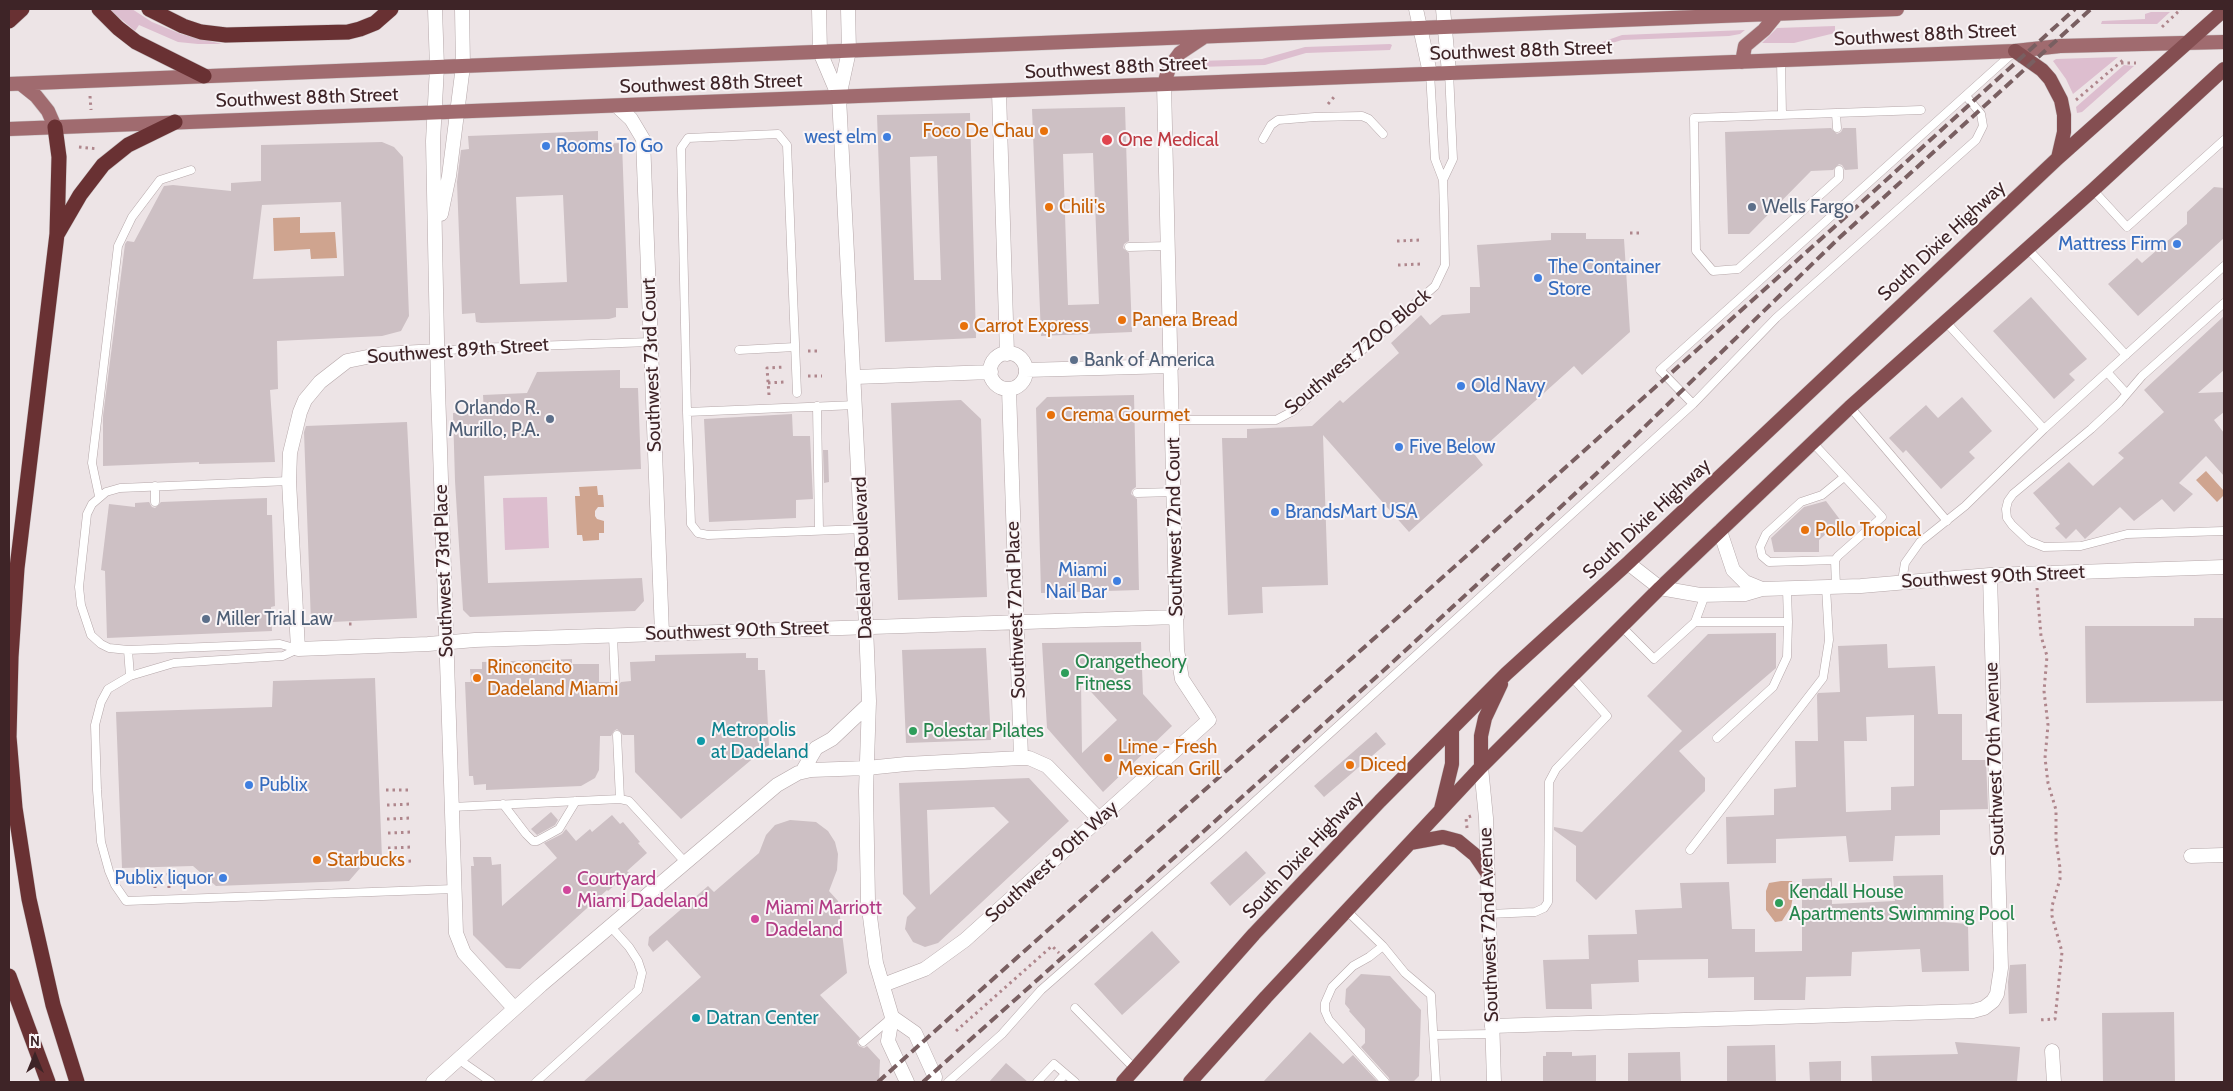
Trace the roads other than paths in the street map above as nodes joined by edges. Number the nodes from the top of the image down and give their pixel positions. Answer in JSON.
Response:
{"nodes":[{"id":1,"x":22,"y":9,"type":"edge"},
{"id":2,"x":99,"y":9,"type":"edge"},
{"id":3,"x":149,"y":9,"type":"edge"},
{"id":4,"x":391,"y":9,"type":"edge"},
{"id":5,"x":435,"y":9,"type":"edge"},
{"id":6,"x":462,"y":9,"type":"edge"},
{"id":7,"x":819,"y":9,"type":"edge"},
{"id":8,"x":848,"y":9,"type":"edge"},
{"id":9,"x":1416,"y":9,"type":"edge"},
{"id":10,"x":1443,"y":9,"type":"edge"},
{"id":11,"x":1897,"y":9,"type":"edge"},
{"id":12,"x":1844,"y":10,"type":"edge"},
{"id":13,"x":2224,"y":10,"type":"edge"},
{"id":14,"x":1780,"y":11,"type":"edge"},
{"id":15,"x":1744,"y":12,"type":"edge"},
{"id":16,"x":9,"y":20,"type":"edge"},
{"id":17,"x":1444,"y":27,"type":"junction"},
{"id":18,"x":1419,"y":28,"type":"junction"},
{"id":19,"x":1204,"y":37,"type":"junction"},
{"id":20,"x":2224,"y":42,"type":"edge"},
{"id":21,"x":2186,"y":44,"type":"junction"},
{"id":22,"x":850,"y":50,"type":"junction"},
{"id":23,"x":2015,"y":51,"type":"junction"},
{"id":24,"x":820,"y":52,"type":"junction"},
{"id":25,"x":1781,"y":60,"type":"junction"},
{"id":26,"x":1742,"y":62,"type":"junction"},
{"id":27,"x":463,"y":66,"type":"junction"},
{"id":28,"x":437,"y":67,"type":"junction"},
{"id":29,"x":2224,"y":69,"type":"edge"},
{"id":30,"x":1449,"y":72,"type":"junction"},
{"id":31,"x":1430,"y":73,"type":"junction"},
{"id":32,"x":204,"y":76,"type":"junction"},
{"id":33,"x":15,"y":84,"type":"edge"},
{"id":34,"x":1164,"y":84,"type":"junction"},
{"id":35,"x":999,"y":92,"type":"junction"},
{"id":36,"x":1966,"y":96,"type":"junction"},
{"id":37,"x":839,"y":97,"type":"junction"},
{"id":38,"x":617,"y":106,"type":"junction"},
{"id":39,"x":1921,"y":110,"type":"dead end"},
{"id":40,"x":434,"y":112,"type":"junction"},
{"id":41,"x":458,"y":112,"type":"junction"},
{"id":42,"x":1836,"y":114,"type":"junction"},
{"id":43,"x":1782,"y":115,"type":"junction"},
{"id":44,"x":175,"y":122,"type":"junction"},
{"id":45,"x":55,"y":127,"type":"junction"},
{"id":46,"x":1837,"y":128,"type":"dead end"},
{"id":47,"x":9,"y":129,"type":"edge"},
{"id":48,"x":1383,"y":134,"type":"dead end"},
{"id":49,"x":1263,"y":139,"type":"dead end"},
{"id":50,"x":2224,"y":140,"type":"edge"},
{"id":51,"x":2058,"y":158,"type":"junction"},
{"id":52,"x":191,"y":170,"type":"dead end"},
{"id":53,"x":1839,"y":170,"type":"dead end"},
{"id":54,"x":1443,"y":180,"type":"junction"},
{"id":55,"x":2093,"y":190,"type":"junction"},
{"id":56,"x":57,"y":234,"type":"junction"},
{"id":57,"x":436,"y":235,"type":"junction"},
{"id":58,"x":1168,"y":246,"type":"junction"},
{"id":59,"x":1129,"y":247,"type":"dead end"},
{"id":60,"x":2027,"y":248,"type":"junction"},
{"id":61,"x":2224,"y":266,"type":"edge"},
{"id":62,"x":2224,"y":303,"type":"edge"},
{"id":63,"x":1945,"y":321,"type":"junction"},
{"id":64,"x":651,"y":342,"type":"junction"},
{"id":65,"x":795,"y":347,"type":"junction"},
{"id":66,"x":739,"y":350,"type":"dead end"},
{"id":67,"x":438,"y":351,"type":"junction"},
{"id":68,"x":1008,"y":354,"type":"junction"},
{"id":69,"x":2126,"y":355,"type":"junction"},
{"id":70,"x":1172,"y":366,"type":"junction"},
{"id":71,"x":1026,"y":370,"type":"junction"},
{"id":72,"x":990,"y":372,"type":"junction"},
{"id":73,"x":2107,"y":372,"type":"junction"},
{"id":74,"x":855,"y":377,"type":"junction"},
{"id":75,"x":1009,"y":389,"type":"junction"},
{"id":76,"x":798,"y":393,"type":"dead end"},
{"id":77,"x":2126,"y":393,"type":"junction"},
{"id":78,"x":856,"y":404,"type":"junction"},
{"id":79,"x":1693,"y":404,"type":"junction"},
{"id":80,"x":817,"y":406,"type":"junction"},
{"id":81,"x":1850,"y":407,"type":"junction"},
{"id":82,"x":687,"y":412,"type":"junction"},
{"id":83,"x":1173,"y":420,"type":"junction"},
{"id":84,"x":2044,"y":429,"type":"junction"},
{"id":85,"x":1812,"y":443,"type":"junction"},
{"id":86,"x":1844,"y":477,"type":"junction"},
{"id":87,"x":289,"y":481,"type":"junction"},
{"id":88,"x":155,"y":486,"type":"junction"},
{"id":89,"x":1174,"y":492,"type":"junction"},
{"id":90,"x":1136,"y":493,"type":"dead end"},
{"id":91,"x":99,"y":496,"type":"junction"},
{"id":92,"x":155,"y":502,"type":"dead end"},
{"id":93,"x":1947,"y":521,"type":"junction"},
{"id":94,"x":862,"y":528,"type":"junction"},
{"id":95,"x":819,"y":530,"type":"junction"},
{"id":96,"x":1720,"y":531,"type":"junction"},
{"id":97,"x":2224,"y":531,"type":"edge"},
{"id":98,"x":1835,"y":560,"type":"junction"},
{"id":99,"x":1628,"y":563,"type":"junction"},
{"id":100,"x":2224,"y":567,"type":"edge"},
{"id":101,"x":1990,"y":575,"type":"junction"},
{"id":102,"x":1902,"y":581,"type":"junction"},
{"id":103,"x":1831,"y":587,"type":"junction"},
{"id":104,"x":1660,"y":588,"type":"junction"},
{"id":105,"x":1762,"y":589,"type":"junction"},
{"id":106,"x":1788,"y":589,"type":"junction"},
{"id":107,"x":1705,"y":595,"type":"junction"},
{"id":108,"x":1177,"y":617,"type":"junction"},
{"id":109,"x":1015,"y":622,"type":"junction"},
{"id":110,"x":1695,"y":622,"type":"junction"},
{"id":111,"x":1788,"y":622,"type":"junction"},
{"id":112,"x":866,"y":626,"type":"junction"},
{"id":113,"x":1622,"y":627,"type":"junction"},
{"id":114,"x":662,"y":634,"type":"junction"},
{"id":115,"x":613,"y":636,"type":"junction"},
{"id":116,"x":446,"y":643,"type":"junction"},
{"id":117,"x":298,"y":649,"type":"junction"},
{"id":118,"x":128,"y":650,"type":"junction"},
{"id":119,"x":1506,"y":674,"type":"junction"},
{"id":120,"x":130,"y":676,"type":"junction"},
{"id":121,"x":1572,"y":678,"type":"junction"},
{"id":122,"x":615,"y":682,"type":"dead end"},
{"id":123,"x":869,"y":704,"type":"junction"},
{"id":124,"x":1209,"y":720,"type":"joint"},
{"id":125,"x":1452,"y":729,"type":"junction"},
{"id":126,"x":617,"y":736,"type":"dead end"},
{"id":127,"x":1716,"y":738,"type":"dead end"},
{"id":128,"x":1020,"y":758,"type":"junction"},
{"id":129,"x":1481,"y":767,"type":"junction"},
{"id":130,"x":867,"y":768,"type":"junction"},
{"id":131,"x":802,"y":772,"type":"junction"},
{"id":132,"x":620,"y":799,"type":"junction"},
{"id":133,"x":576,"y":802,"type":"junction"},
{"id":134,"x":503,"y":804,"type":"junction"},
{"id":135,"x":452,"y":807,"type":"junction"},
{"id":136,"x":1440,"y":812,"type":"junction"},
{"id":137,"x":1100,"y":820,"type":"junction"},
{"id":138,"x":1410,"y":843,"type":"junction"},
{"id":139,"x":1690,"y":850,"type":"dead end"},
{"id":140,"x":2224,"y":855,"type":"edge"},
{"id":141,"x":2191,"y":856,"type":"dead end"},
{"id":142,"x":685,"y":862,"type":"junction"},
{"id":143,"x":1488,"y":874,"type":"junction"},
{"id":144,"x":454,"y":889,"type":"junction"},
{"id":145,"x":1347,"y":911,"type":"junction"},
{"id":146,"x":1489,"y":914,"type":"junction"},
{"id":147,"x":610,"y":927,"type":"junction"},
{"id":148,"x":1383,"y":946,"type":"junction"},
{"id":149,"x":9,"y":976,"type":"edge"},
{"id":150,"x":883,"y":985,"type":"junction"},
{"id":151,"x":514,"y":1008,"type":"junction"},
{"id":152,"x":1075,"y":1008,"type":"dead end"},
{"id":153,"x":892,"y":1017,"type":"junction"},
{"id":154,"x":1492,"y":1030,"type":"junction"},
{"id":155,"x":1434,"y":1035,"type":"junction"},
{"id":156,"x":863,"y":1042,"type":"dead end"},
{"id":157,"x":2052,"y":1051,"type":"dead end"},
{"id":158,"x":458,"y":1059,"type":"junction"},
{"id":159,"x":1135,"y":1069,"type":"junction"},
{"id":160,"x":1065,"y":1074,"type":"junction"},
{"id":161,"x":48,"y":1082,"type":"edge"},
{"id":162,"x":77,"y":1082,"type":"edge"},
{"id":163,"x":433,"y":1082,"type":"edge"},
{"id":164,"x":491,"y":1082,"type":"edge"},
{"id":165,"x":536,"y":1082,"type":"edge"},
{"id":166,"x":906,"y":1082,"type":"edge"},
{"id":167,"x":934,"y":1082,"type":"edge"},
{"id":168,"x":948,"y":1082,"type":"edge"},
{"id":169,"x":1037,"y":1082,"type":"edge"},
{"id":170,"x":1058,"y":1082,"type":"edge"},
{"id":171,"x":1075,"y":1082,"type":"edge"},
{"id":172,"x":1123,"y":1082,"type":"edge"},
{"id":173,"x":1190,"y":1082,"type":"edge"},
{"id":174,"x":1385,"y":1082,"type":"edge"},
{"id":175,"x":1436,"y":1082,"type":"edge"},
{"id":176,"x":1494,"y":1082,"type":"edge"},
{"id":177,"x":2054,"y":1082,"type":"edge"}],
"edges":[{"from":1,"to":16,"type":"highway"},
{"from":2,"to":32,"type":"highway"},
{"from":3,"to":4,"type":"highway"},
{"from":5,"to":28,"type":"street","name":"Southwest 73rd Place"},
{"from":6,"to":27,"type":"street"},
{"from":7,"to":24,"type":"street"},
{"from":8,"to":22,"type":"street","name":"Dadeland Boulevard"},
{"from":9,"to":18,"type":"street"},
{"from":10,"to":17,"type":"street"},
{"from":11,"to":12,"type":"main road","name":"Southwest 88th Street"},
{"from":12,"to":14,"type":"main road","name":"Southwest 88th Street"},
{"from":13,"to":21,"type":"highway","name":"South Dixie Highway"},
{"from":14,"to":15,"type":"main road","name":"Southwest 88th Street"},
{"from":14,"to":26,"type":"main road"},
{"from":15,"to":17,"type":"main road","name":"Southwest 88th Street"},
{"from":17,"to":18,"type":"main road","name":"Southwest 88th Street"},
{"from":17,"to":30,"type":"street"},
{"from":18,"to":19,"type":"main road","name":"Southwest 88th Street"},
{"from":18,"to":31,"type":"street"},
{"from":19,"to":22,"type":"main road","name":"Southwest 88th Street"},
{"from":19,"to":34,"type":"main road"},
{"from":20,"to":21,"type":"main road","name":"Southwest 88th Street"},
{"from":21,"to":23,"type":"main road","name":"Southwest 88th Street"},
{"from":21,"to":51,"type":"highway","name":"South Dixie Highway"},
{"from":22,"to":24,"type":"main road","name":"Southwest 88th Street"},
{"from":22,"to":37,"type":"street","name":"Dadeland Boulevard"},
{"from":23,"to":25,"type":"main road","name":"Southwest 88th Street"},
{"from":23,"to":36,"type":"lane"},
{"from":23,"to":51,"type":"highway"},
{"from":24,"to":27,"type":"main road","name":"Southwest 88th Street"},
{"from":24,"to":37,"type":"street","name":"Dadeland Boulevard"},
{"from":25,"to":26,"type":"main road","name":"Southwest 88th Street"},
{"from":25,"to":43,"type":"lane"},
{"from":26,"to":30,"type":"main road","name":"Southwest 88th Street"},
{"from":27,"to":28,"type":"main road","name":"Southwest 88th Street"},
{"from":27,"to":41,"type":"street"},
{"from":28,"to":32,"type":"main road","name":"Southwest 88th Street"},
{"from":28,"to":40,"type":"street","name":"Southwest 73rd Place"},
{"from":29,"to":55,"type":"highway"},
{"from":30,"to":31,"type":"main road","name":"Southwest 88th Street"},
{"from":30,"to":54,"type":"lane","name":"Southwest 7200 Block"},
{"from":31,"to":34,"type":"main road","name":"Southwest 88th Street"},
{"from":31,"to":54,"type":"lane","name":"Southwest 7200 Block"},
{"from":32,"to":33,"type":"main road","name":"Southwest 88th Street"},
{"from":33,"to":45,"type":"main road"},
{"from":34,"to":35,"type":"main road","name":"Southwest 88th Street"},
{"from":34,"to":58,"type":"street","name":"Southwest 72nd Court"},
{"from":35,"to":37,"type":"main road","name":"Southwest 88th Street"},
{"from":35,"to":68,"type":"street"},
{"from":36,"to":79,"type":"lane"},
{"from":36,"to":79,"type":"lane"},
{"from":37,"to":38,"type":"main road","name":"Southwest 88th Street"},
{"from":37,"to":74,"type":"street","name":"Dadeland Boulevard"},
{"from":38,"to":41,"type":"main road","name":"Southwest 88th Street"},
{"from":38,"to":64,"type":"street","name":"Southwest 73rd Court"},
{"from":39,"to":42,"type":"lane"},
{"from":40,"to":41,"type":"main road","name":"Southwest 88th Street"},
{"from":40,"to":44,"type":"main road","name":"Southwest 88th Street"},
{"from":40,"to":57,"type":"street","name":"Southwest 73rd Place"},
{"from":41,"to":57,"type":"street"},
{"from":42,"to":43,"type":"lane"},
{"from":42,"to":46,"type":"lane"},
{"from":43,"to":53,"type":"lane"},
{"from":44,"to":45,"type":"main road","name":"Southwest 88th Street"},
{"from":44,"to":56,"type":"highway"},
{"from":45,"to":47,"type":"main road","name":"Southwest 88th Street"},
{"from":45,"to":56,"type":"highway"},
{"from":48,"to":49,"type":"lane"},
{"from":50,"to":55,"type":"lane"},
{"from":51,"to":99,"type":"highway","name":"South Dixie Highway"},
{"from":52,"to":91,"type":"lane"},
{"from":54,"to":83,"type":"lane","name":"Southwest 7200 Block"},
{"from":55,"to":60,"type":"highway"},
{"from":56,"to":162,"type":"highway"},
{"from":57,"to":67,"type":"street","name":"Southwest 73rd Place"},
{"from":58,"to":59,"type":"lane"},
{"from":58,"to":70,"type":"street","name":"Southwest 72nd Court"},
{"from":60,"to":63,"type":"highway"},
{"from":60,"to":69,"type":"lane"},
{"from":61,"to":69,"type":"lane"},
{"from":62,"to":77,"type":"lane"},
{"from":63,"to":81,"type":"highway"},
{"from":63,"to":84,"type":"lane"},
{"from":64,"to":67,"type":"lane","name":"Southwest 89th Street"},
{"from":64,"to":114,"type":"street","name":"Southwest 73rd Court"},
{"from":65,"to":66,"type":"lane"},
{"from":65,"to":76,"type":"lane"},
{"from":65,"to":82,"type":"lane"},
{"from":67,"to":87,"type":"street","name":"Southwest 89th Street"},
{"from":67,"to":116,"type":"street","name":"Southwest 73rd Place"},
{"from":68,"to":71,"type":"street"},
{"from":68,"to":72,"type":"street"},
{"from":69,"to":73,"type":"lane"},
{"from":70,"to":71,"type":"street"},
{"from":70,"to":83,"type":"street","name":"Southwest 72nd Court"},
{"from":71,"to":75,"type":"street"},
{"from":72,"to":74,"type":"street"},
{"from":72,"to":75,"type":"street"},
{"from":73,"to":77,"type":"lane"},
{"from":73,"to":84,"type":"lane"},
{"from":74,"to":78,"type":"street","name":"Dadeland Boulevard"},
{"from":75,"to":109,"type":"street","name":"Southwest 72nd Place"},
{"from":77,"to":97,"type":"lane"},
{"from":78,"to":80,"type":"lane"},
{"from":78,"to":94,"type":"street","name":"Dadeland Boulevard"},
{"from":79,"to":168,"type":"lane"},
{"from":80,"to":82,"type":"lane"},
{"from":80,"to":95,"type":"lane"},
{"from":81,"to":85,"type":"highway"},
{"from":81,"to":93,"type":"lane"},
{"from":82,"to":95,"type":"lane"},
{"from":83,"to":89,"type":"street","name":"Southwest 72nd Court"},
{"from":84,"to":93,"type":"lane"},
{"from":85,"to":86,"type":"lane"},
{"from":85,"to":96,"type":"highway"},
{"from":86,"to":98,"type":"lane"},
{"from":86,"to":98,"type":"lane"},
{"from":87,"to":88,"type":"lane"},
{"from":87,"to":117,"type":"street","name":"Southwest 89th Street"},
{"from":88,"to":91,"type":"lane"},
{"from":88,"to":92,"type":"lane"},
{"from":89,"to":90,"type":"lane"},
{"from":89,"to":108,"type":"street","name":"Southwest 72nd Court"},
{"from":91,"to":118,"type":"lane"},
{"from":93,"to":102,"type":"lane"},
{"from":94,"to":95,"type":"lane"},
{"from":94,"to":112,"type":"street","name":"Dadeland Boulevard"},
{"from":96,"to":104,"type":"highway"},
{"from":96,"to":105,"type":"street","name":"Southwest 90th Street"},
{"from":98,"to":103,"type":"lane"},
{"from":99,"to":104,"type":"street","name":"Southwest 90th Street"},
{"from":99,"to":119,"type":"highway","name":"South Dixie Highway"},
{"from":100,"to":101,"type":"street","name":"Southwest 90th Street"},
{"from":101,"to":102,"type":"street","name":"Southwest 90th Street"},
{"from":101,"to":154,"type":"street","name":"Southwest 70th Avenue"},
{"from":102,"to":103,"type":"street","name":"Southwest 90th Street"},
{"from":103,"to":106,"type":"street","name":"Southwest 90th Street"},
{"from":103,"to":139,"type":"lane"},
{"from":104,"to":107,"type":"street","name":"Southwest 90th Street"},
{"from":104,"to":113,"type":"highway"},
{"from":105,"to":106,"type":"street","name":"Southwest 90th Street"},
{"from":105,"to":107,"type":"street","name":"Southwest 90th Street"},
{"from":106,"to":111,"type":"lane"},
{"from":107,"to":110,"type":"lane"},
{"from":108,"to":109,"type":"street","name":"Southwest 90th Street"},
{"from":108,"to":124,"type":"street","name":"Southwest 72nd Court"},
{"from":109,"to":112,"type":"street","name":"Southwest 90th Street"},
{"from":109,"to":128,"type":"street","name":"Southwest 72nd Place"},
{"from":110,"to":111,"type":"lane"},
{"from":110,"to":113,"type":"lane"},
{"from":111,"to":127,"type":"lane"},
{"from":112,"to":114,"type":"street","name":"Southwest 90th Street"},
{"from":112,"to":123,"type":"street","name":"Dadeland Boulevard"},
{"from":113,"to":121,"type":"highway"},
{"from":114,"to":115,"type":"street","name":"Southwest 90th Street"},
{"from":115,"to":116,"type":"street","name":"Southwest 90th Street"},
{"from":115,"to":122,"type":"lane"},
{"from":116,"to":117,"type":"street","name":"Southwest 90th Street"},
{"from":116,"to":135,"type":"street","name":"Southwest 73rd Place"},
{"from":117,"to":118,"type":"lane"},
{"from":117,"to":120,"type":"lane"},
{"from":118,"to":120,"type":"lane"},
{"from":119,"to":125,"type":"highway","name":"South Dixie Highway"},
{"from":119,"to":129,"type":"highway"},
{"from":120,"to":144,"type":"lane"},
{"from":121,"to":129,"type":"highway"},
{"from":121,"to":146,"type":"lane"},
{"from":123,"to":130,"type":"street","name":"Dadeland Boulevard"},
{"from":123,"to":131,"type":"street"},
{"from":124,"to":137,"type":"street","name":"Southwest 90th Way"},
{"from":125,"to":136,"type":"highway"},
{"from":125,"to":159,"type":"highway","name":"South Dixie Highway"},
{"from":126,"to":132,"type":"lane"},
{"from":128,"to":130,"type":"street"},
{"from":128,"to":137,"type":"street"},
{"from":129,"to":136,"type":"highway"},
{"from":129,"to":143,"type":"street","name":"Southwest 72nd Avenue"},
{"from":130,"to":131,"type":"street"},
{"from":130,"to":150,"type":"street","name":"Dadeland Boulevard"},
{"from":131,"to":142,"type":"street"},
{"from":132,"to":133,"type":"lane"},
{"from":132,"to":142,"type":"lane"},
{"from":133,"to":134,"type":"lane"},
{"from":133,"to":134,"type":"lane"},
{"from":134,"to":135,"type":"lane"},
{"from":135,"to":144,"type":"street","name":"Southwest 73rd Place"},
{"from":136,"to":138,"type":"highway"},
{"from":137,"to":150,"type":"street","name":"Southwest 90th Way"},
{"from":138,"to":143,"type":"highway"},
{"from":138,"to":145,"type":"highway"},
{"from":140,"to":141,"type":"street"},
{"from":142,"to":147,"type":"street"},
{"from":143,"to":146,"type":"street","name":"Southwest 72nd Avenue"},
{"from":144,"to":151,"type":"street","name":"Southwest 73rd Place"},
{"from":145,"to":148,"type":"lane"},
{"from":145,"to":173,"type":"highway"},
{"from":146,"to":154,"type":"street","name":"Southwest 72nd Avenue"},
{"from":147,"to":151,"type":"street"},
{"from":147,"to":165,"type":"lane"},
{"from":148,"to":155,"type":"lane"},
{"from":148,"to":174,"type":"lane"},
{"from":149,"to":161,"type":"highway"},
{"from":150,"to":153,"type":"street","name":"Dadeland Boulevard"},
{"from":151,"to":158,"type":"street"},
{"from":152,"to":159,"type":"lane"},
{"from":153,"to":156,"type":"lane"},
{"from":153,"to":166,"type":"street","name":"Dadeland Boulevard"},
{"from":153,"to":167,"type":"street"},
{"from":154,"to":155,"type":"lane"},
{"from":154,"to":176,"type":"street","name":"Southwest 72nd Avenue"},
{"from":155,"to":175,"type":"lane"},
{"from":157,"to":177,"type":"street"},
{"from":158,"to":163,"type":"street"},
{"from":158,"to":164,"type":"lane"},
{"from":159,"to":172,"type":"highway","name":"South Dixie Highway"},
{"from":160,"to":169,"type":"lane"},
{"from":160,"to":170,"type":"lane"},
{"from":160,"to":171,"type":"lane"}]}
